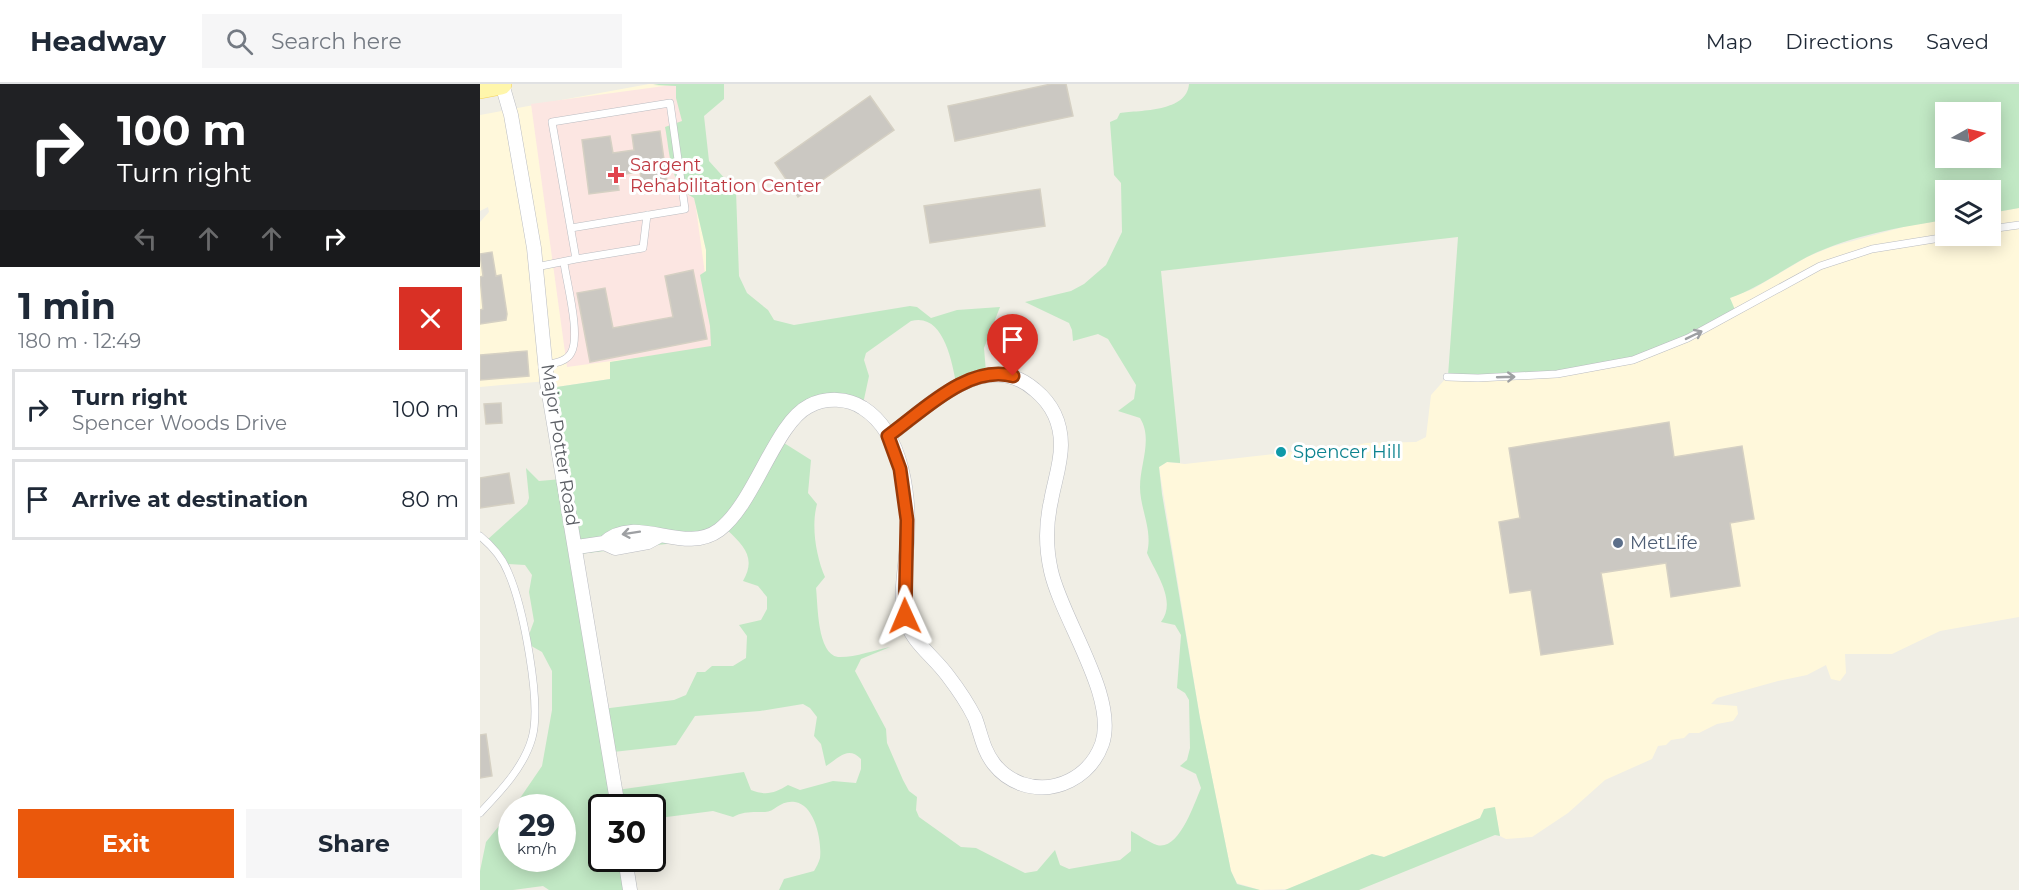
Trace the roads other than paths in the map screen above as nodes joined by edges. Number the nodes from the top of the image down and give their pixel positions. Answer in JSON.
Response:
{"nodes":[{"id":1,"x":501,"y":84,"type":"edge"},
{"id":2,"x":480,"y":88,"type":"edge"},
{"id":3,"x":647,"y":215,"type":"junction"},
{"id":4,"x":2019,"y":225,"type":"edge"},
{"id":5,"x":2001,"y":227,"type":"edge"},
{"id":6,"x":571,"y":228,"type":"junction"},
{"id":7,"x":1935,"y":239,"type":"edge"},
{"id":8,"x":576,"y":259,"type":"junction"},
{"id":9,"x":564,"y":263,"type":"junction"},
{"id":10,"x":536,"y":267,"type":"junction"},
{"id":11,"x":546,"y":365,"type":"junction"},
{"id":12,"x":1447,"y":377,"type":"dead end"},
{"id":13,"x":888,"y":436,"type":"junction"},
{"id":14,"x":480,"y":536,"type":"edge"},
{"id":15,"x":577,"y":547,"type":"junction"},
{"id":16,"x":616,"y":794,"type":"edge"},
{"id":17,"x":480,"y":813,"type":"edge"},
{"id":18,"x":628,"y":872,"type":"edge"},
{"id":19,"x":630,"y":890,"type":"edge"}],
"edges":[{"from":1,"to":2,"type":"main road"},
{"from":1,"to":10,"type":"street","name":"Major Potter Road"},
{"from":3,"to":6,"type":"lane"},
{"from":3,"to":6,"type":"lane"},
{"from":3,"to":8,"type":"lane"},
{"from":4,"to":5,"type":"lane"},
{"from":6,"to":8,"type":"lane"},
{"from":12,"to":7,"type":"lane","one_way":true},
{"from":8,"to":9,"type":"lane"},
{"from":9,"to":10,"type":"lane"},
{"from":9,"to":11,"type":"lane"},
{"from":10,"to":11,"type":"street","name":"Major Potter Road"},
{"from":11,"to":15,"type":"street","name":"Major Potter Road"},
{"from":13,"to":13,"type":"street"},
{"from":13,"to":15,"type":"street"},
{"from":14,"to":17,"type":"lane"},
{"from":15,"to":16,"type":"street","name":"Major Potter Road"},
{"from":18,"to":19,"type":"street"}]}
